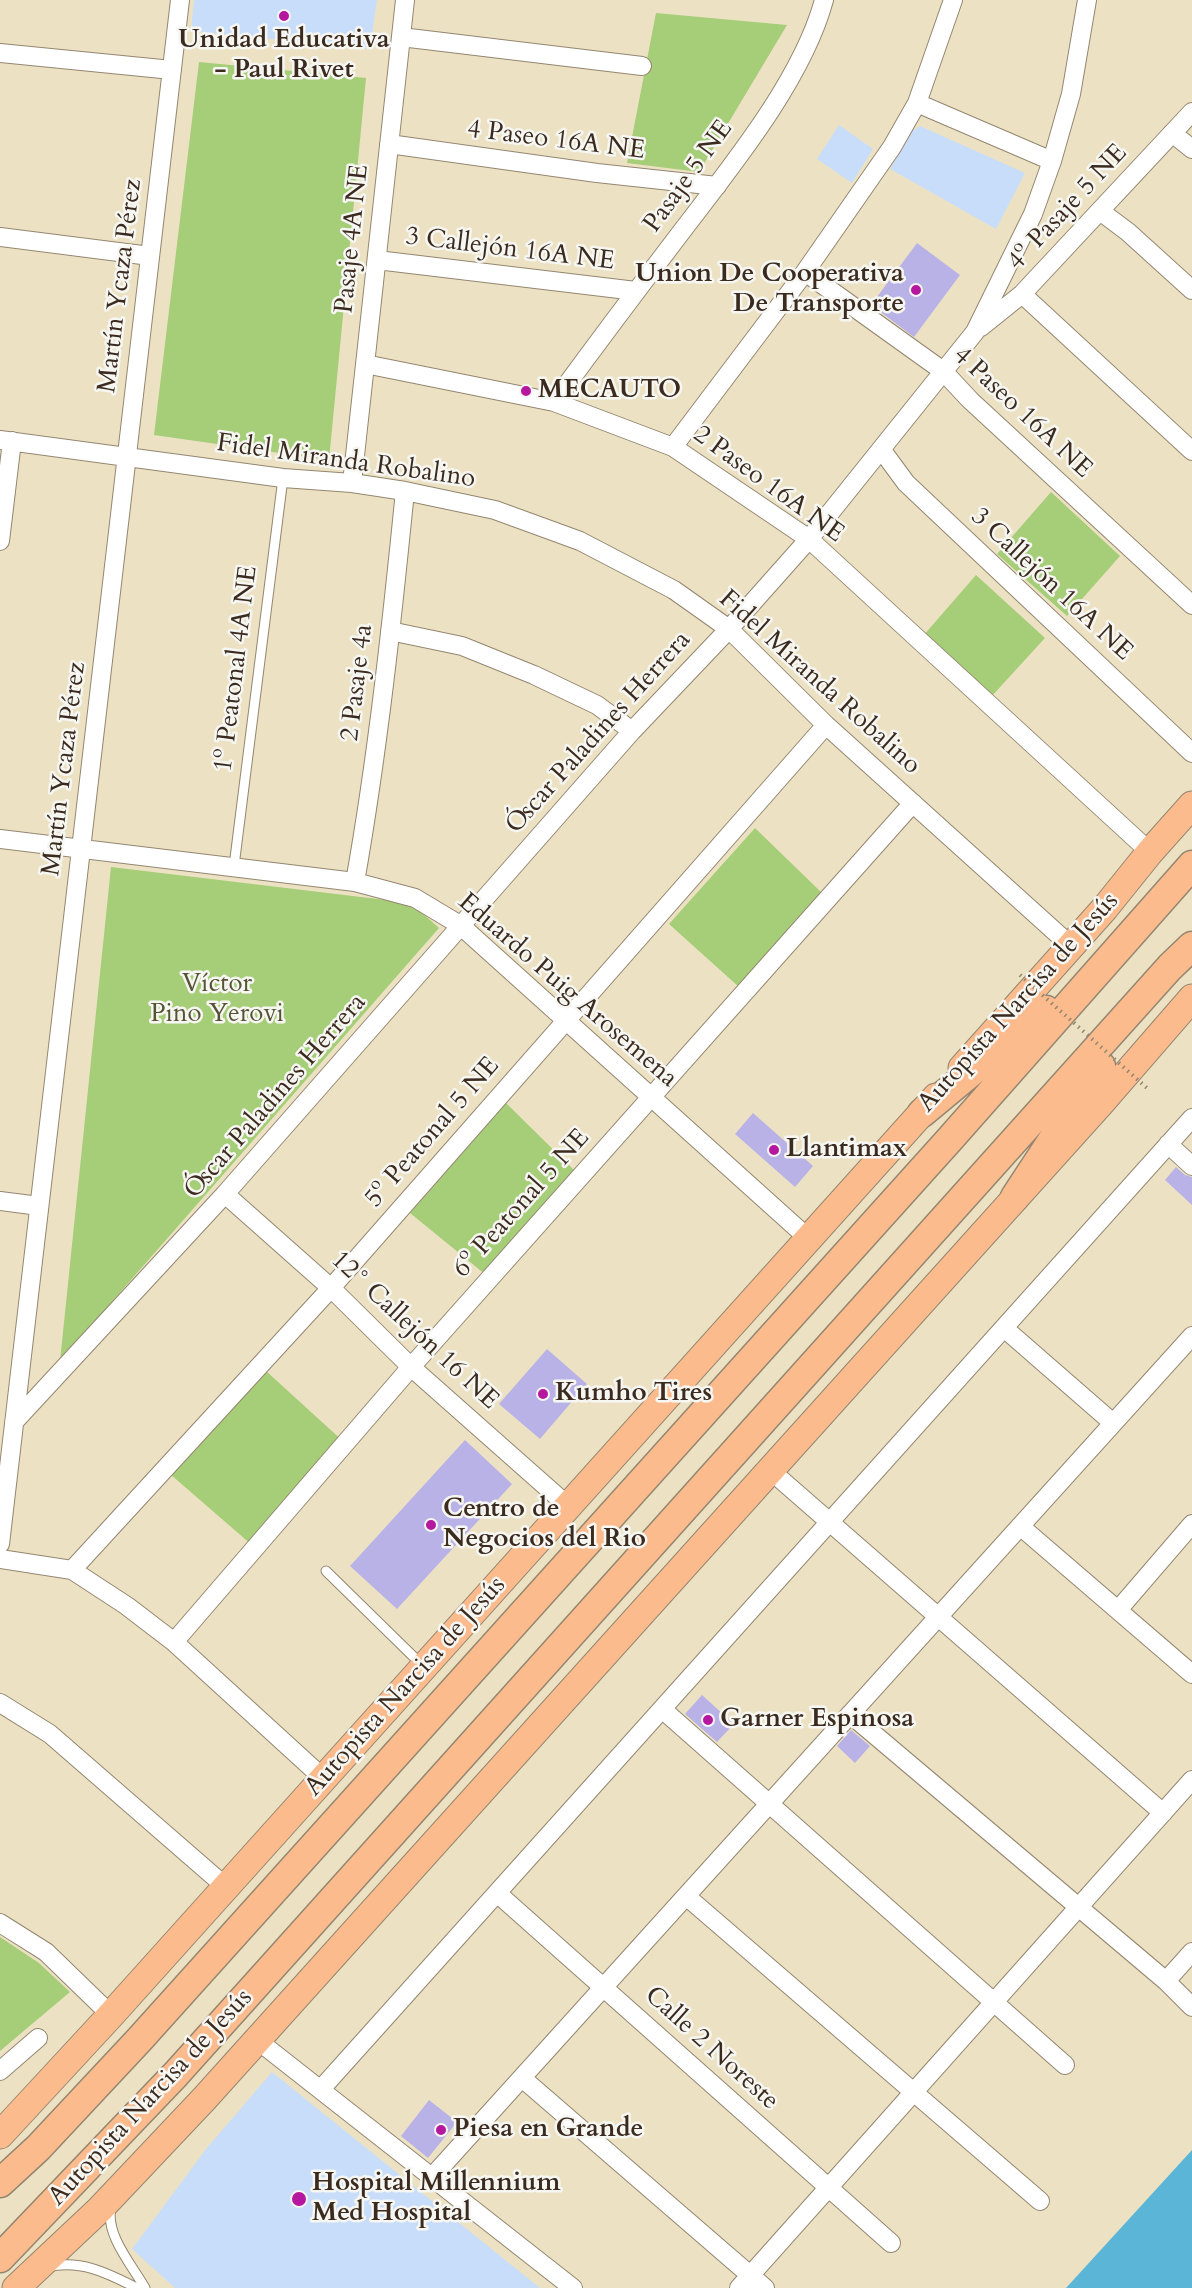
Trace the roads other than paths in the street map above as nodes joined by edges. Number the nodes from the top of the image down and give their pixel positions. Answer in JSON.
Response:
{"nodes":[{"id":1,"x":180,"y":0,"type":"edge"},
{"id":2,"x":405,"y":0,"type":"edge"},
{"id":3,"x":824,"y":0,"type":"edge"},
{"id":4,"x":953,"y":0,"type":"edge"},
{"id":5,"x":1087,"y":0,"type":"edge"},
{"id":6,"x":401,"y":37,"type":"junction"},
{"id":7,"x":0,"y":52,"type":"edge"},
{"id":8,"x":642,"y":66,"type":"dead end"},
{"id":9,"x":172,"y":70,"type":"junction"},
{"id":10,"x":917,"y":103,"type":"junction"},
{"id":11,"x":1192,"y":112,"type":"edge"},
{"id":12,"x":1172,"y":133,"type":"junction"},
{"id":13,"x":389,"y":144,"type":"junction"},
{"id":14,"x":1192,"y":149,"type":"edge"},
{"id":15,"x":1052,"y":161,"type":"junction"},
{"id":16,"x":717,"y":186,"type":"junction"},
{"id":17,"x":1100,"y":211,"type":"junction"},
{"id":18,"x":0,"y":237,"type":"edge"},
{"id":19,"x":150,"y":256,"type":"junction"},
{"id":20,"x":377,"y":260,"type":"junction"},
{"id":21,"x":805,"y":272,"type":"junction"},
{"id":22,"x":1192,"y":290,"type":"edge"},
{"id":23,"x":636,"y":291,"type":"junction"},
{"id":24,"x":1022,"y":294,"type":"junction"},
{"id":25,"x":975,"y":332,"type":"junction"},
{"id":26,"x":365,"y":364,"type":"junction"},
{"id":27,"x":943,"y":371,"type":"junction"},
{"id":28,"x":554,"y":402,"type":"junction"},
{"id":29,"x":6,"y":441,"type":"edge"},
{"id":30,"x":673,"y":447,"type":"junction"},
{"id":31,"x":881,"y":449,"type":"junction"},
{"id":32,"x":1192,"y":451,"type":"edge"},
{"id":33,"x":127,"y":456,"type":"junction"},
{"id":34,"x":283,"y":478,"type":"junction"},
{"id":35,"x":352,"y":483,"type":"junction"},
{"id":36,"x":405,"y":491,"type":"junction"},
{"id":37,"x":808,"y":539,"type":"junction"},
{"id":38,"x":0,"y":541,"type":"edge"},
{"id":39,"x":1192,"y":604,"type":"edge"},
{"id":40,"x":729,"y":629,"type":"junction"},
{"id":41,"x":390,"y":631,"type":"junction"},
{"id":42,"x":826,"y":725,"type":"junction"},
{"id":43,"x":632,"y":731,"type":"junction"},
{"id":44,"x":1192,"y":753,"type":"edge"},
{"id":45,"x":913,"y":803,"type":"junction"},
{"id":46,"x":1192,"y":805,"type":"edge"},
{"id":47,"x":0,"y":839,"type":"edge"},
{"id":48,"x":81,"y":848,"type":"junction"},
{"id":49,"x":1150,"y":852,"type":"junction"},
{"id":50,"x":1192,"y":865,"type":"edge"},
{"id":51,"x":234,"y":866,"type":"junction"},
{"id":52,"x":355,"y":882,"type":"junction"},
{"id":53,"x":460,"y":925,"type":"junction"},
{"id":54,"x":1071,"y":946,"type":"junction"},
{"id":55,"x":1192,"y":946,"type":"edge"},
{"id":56,"x":1119,"y":949,"type":"junction"},
{"id":57,"x":1156,"y":983,"type":"junction"},
{"id":58,"x":1192,"y":998,"type":"edge"},
{"id":59,"x":567,"y":1019,"type":"junction"},
{"id":60,"x":651,"y":1098,"type":"junction"},
{"id":61,"x":922,"y":1113,"type":"junction"},
{"id":62,"x":1192,"y":1118,"type":"edge"},
{"id":63,"x":1168,"y":1144,"type":"junction"},
{"id":64,"x":1192,"y":1166,"type":"edge"},
{"id":65,"x":225,"y":1194,"type":"junction"},
{"id":66,"x":1015,"y":1197,"type":"junction"},
{"id":67,"x":0,"y":1201,"type":"edge"},
{"id":68,"x":39,"y":1206,"type":"junction"},
{"id":69,"x":809,"y":1239,"type":"junction"},
{"id":70,"x":331,"y":1288,"type":"junction"},
{"id":71,"x":1004,"y":1328,"type":"junction"},
{"id":72,"x":1192,"y":1336,"type":"edge"},
{"id":73,"x":411,"y":1366,"type":"junction"},
{"id":74,"x":14,"y":1422,"type":"junction"},
{"id":75,"x":1113,"y":1423,"type":"junction"},
{"id":76,"x":770,"y":1470,"type":"junction"},
{"id":77,"x":568,"y":1506,"type":"junction"},
{"id":78,"x":830,"y":1522,"type":"junction"},
{"id":79,"x":1192,"y":1524,"type":"edge"},
{"id":80,"x":1020,"y":1526,"type":"junction"},
{"id":81,"x":0,"y":1544,"type":"edge"},
{"id":82,"x":0,"y":1559,"type":"edge"},
{"id":83,"x":72,"y":1570,"type":"junction"},
{"id":84,"x":326,"y":1571,"type":"dead end"},
{"id":85,"x":1118,"y":1610,"type":"junction"},
{"id":86,"x":938,"y":1617,"type":"junction"},
{"id":87,"x":174,"y":1642,"type":"junction"},
{"id":88,"x":424,"y":1667,"type":"junction"},
{"id":89,"x":1192,"y":1674,"type":"edge"},
{"id":90,"x":0,"y":1703,"type":"edge"},
{"id":91,"x":662,"y":1709,"type":"junction"},
{"id":92,"x":850,"y":1714,"type":"junction"},
{"id":93,"x":323,"y":1778,"type":"junction"},
{"id":94,"x":1192,"y":1780,"type":"edge"},
{"id":95,"x":769,"y":1803,"type":"junction"},
{"id":96,"x":1163,"y":1813,"type":"junction"},
{"id":97,"x":226,"y":1887,"type":"junction"},
{"id":98,"x":497,"y":1893,"type":"junction"},
{"id":99,"x":686,"y":1896,"type":"junction"},
{"id":100,"x":1078,"y":1908,"type":"junction"},
{"id":101,"x":0,"y":1923,"type":"edge"},
{"id":102,"x":1192,"y":1952,"type":"edge"},
{"id":103,"x":1166,"y":1981,"type":"junction"},
{"id":104,"x":603,"y":1988,"type":"junction"},
{"id":105,"x":993,"y":2001,"type":"junction"},
{"id":106,"x":1192,"y":2007,"type":"edge"},
{"id":107,"x":111,"y":2015,"type":"junction"},
{"id":108,"x":38,"y":2038,"type":"dead end"},
{"id":109,"x":257,"y":2040,"type":"junction"},
{"id":110,"x":1065,"y":2065,"type":"dead end"},
{"id":111,"x":0,"y":2071,"type":"edge"},
{"id":112,"x":522,"y":2078,"type":"junction"},
{"id":113,"x":321,"y":2089,"type":"junction"},
{"id":114,"x":913,"y":2093,"type":"junction"},
{"id":115,"x":0,"y":2134,"type":"edge"},
{"id":116,"x":432,"y":2177,"type":"junction"},
{"id":117,"x":130,"y":2178,"type":"junction"},
{"id":118,"x":0,"y":2183,"type":"edge"},
{"id":119,"x":829,"y":2188,"type":"junction"},
{"id":120,"x":1040,"y":2201,"type":"dead end"},
{"id":121,"x":891,"y":2243,"type":"dead end"},
{"id":122,"x":0,"y":2258,"type":"edge"},
{"id":123,"x":30,"y":2279,"type":"edge"},
{"id":124,"x":745,"y":2282,"type":"edge"},
{"id":125,"x":137,"y":2288,"type":"edge"},
{"id":126,"x":145,"y":2288,"type":"edge"},
{"id":127,"x":573,"y":2288,"type":"edge"},
{"id":128,"x":765,"y":2288,"type":"edge"}],
"edges":[{"from":1,"to":9,"type":"street","name":"Martín Ycaza Pérez"},
{"from":2,"to":6,"type":"street","name":"Pasaje 4A NE"},
{"from":3,"to":16,"type":"street","name":"Pasaje 5 NE"},
{"from":4,"to":10,"type":"street"},
{"from":5,"to":15,"type":"street","name":"Óscar Paladines Herrera"},
{"from":6,"to":8,"type":"street"},
{"from":6,"to":13,"type":"street","name":"Pasaje 4A NE"},
{"from":7,"to":9,"type":"street"},
{"from":9,"to":19,"type":"street","name":"Martín Ycaza Pérez"},
{"from":10,"to":15,"type":"street"},
{"from":10,"to":21,"type":"street"},
{"from":11,"to":12,"type":"street","name":"4º Pasaje 5 NE"},
{"from":12,"to":14,"type":"street"},
{"from":12,"to":17,"type":"street","name":"4º Pasaje 5 NE"},
{"from":13,"to":16,"type":"street","name":"4 Paseo 16A NE"},
{"from":13,"to":20,"type":"street","name":"Pasaje 4A NE"},
{"from":15,"to":25,"type":"street","name":"Óscar Paladines Herrera"},
{"from":16,"to":23,"type":"street","name":"Pasaje 5 NE"},
{"from":17,"to":22,"type":"street"},
{"from":17,"to":24,"type":"street","name":"4º Pasaje 5 NE"},
{"from":18,"to":19,"type":"street"},
{"from":19,"to":33,"type":"street","name":"Martín Ycaza Pérez"},
{"from":20,"to":23,"type":"street","name":"3 Callejón 16A NE"},
{"from":20,"to":26,"type":"street","name":"Pasaje 4A NE"},
{"from":21,"to":27,"type":"street","name":"4 Paseo 16A NE"},
{"from":21,"to":30,"type":"street"},
{"from":23,"to":28,"type":"street","name":"Pasaje 5 NE"},
{"from":24,"to":25,"type":"street","name":"4º Pasaje 5 NE"},
{"from":24,"to":32,"type":"street"},
{"from":25,"to":27,"type":"street","name":"Óscar Paladines Herrera"},
{"from":26,"to":28,"type":"street","name":"2 Paseo 16A NE"},
{"from":26,"to":35,"type":"street","name":"Pasaje 4A NE"},
{"from":27,"to":31,"type":"street","name":"Óscar Paladines Herrera"},
{"from":27,"to":39,"type":"street","name":"4 Paseo 16A NE"},
{"from":28,"to":30,"type":"street","name":"2 Paseo 16A NE"},
{"from":29,"to":33,"type":"street","name":"Fidel Miranda Robalino"},
{"from":29,"to":38,"type":"street"},
{"from":30,"to":37,"type":"street","name":"2 Paseo 16A NE"},
{"from":31,"to":37,"type":"street","name":"Óscar Paladines Herrera"},
{"from":31,"to":44,"type":"street","name":"3 Callejón 16A NE"},
{"from":33,"to":34,"type":"street","name":"Fidel Miranda Robalino"},
{"from":33,"to":48,"type":"street","name":"Martín Ycaza Pérez"},
{"from":34,"to":35,"type":"street","name":"Fidel Miranda Robalino"},
{"from":34,"to":51,"type":"lane","name":"1º Peatonal 4A NE"},
{"from":35,"to":36,"type":"street","name":"Fidel Miranda Robalino"},
{"from":36,"to":40,"type":"street","name":"Fidel Miranda Robalino"},
{"from":36,"to":41,"type":"street","name":"2 Pasaje 4a"},
{"from":37,"to":40,"type":"street","name":"Óscar Paladines Herrera"},
{"from":37,"to":49,"type":"street","name":"2 Paseo 16A NE"},
{"from":40,"to":42,"type":"street","name":"Fidel Miranda Robalino"},
{"from":40,"to":43,"type":"street","name":"Óscar Paladines Herrera"},
{"from":41,"to":43,"type":"street"},
{"from":41,"to":52,"type":"street","name":"2 Pasaje 4a"},
{"from":42,"to":45,"type":"street","name":"Fidel Miranda Robalino"},
{"from":42,"to":59,"type":"street","name":"5º Peatonal 5 NE"},
{"from":43,"to":53,"type":"street","name":"Óscar Paladines Herrera"},
{"from":45,"to":54,"type":"street","name":"Fidel Miranda Robalino"},
{"from":45,"to":60,"type":"street","name":"6º Peatonal 5 NE"},
{"from":46,"to":49,"type":"main road","name":"Autopista Narcisa de Jesús"},
{"from":47,"to":48,"type":"street","name":"Eduardo Puig Arosemena"},
{"from":48,"to":51,"type":"street","name":"Eduardo Puig Arosemena"},
{"from":48,"to":68,"type":"street","name":"Martín Ycaza Pérez"},
{"from":49,"to":54,"type":"main road","name":"Autopista Narcisa de Jesús"},
{"from":50,"to":56,"type":"highway","name":"Autopista Narcisa de Jesús"},
{"from":51,"to":52,"type":"street","name":"Eduardo Puig Arosemena"},
{"from":52,"to":53,"type":"street","name":"Eduardo Puig Arosemena"},
{"from":53,"to":59,"type":"street","name":"Eduardo Puig Arosemena"},
{"from":53,"to":65,"type":"street","name":"Óscar Paladines Herrera"},
{"from":54,"to":61,"type":"main road","name":"Autopista Narcisa de Jesús"},
{"from":55,"to":57,"type":"highway","name":"Autopista Narcisa de Jesús"},
{"from":56,"to":61,"type":"highway"},
{"from":56,"to":118,"type":"highway","name":"Autopista Narcisa de Jesús"},
{"from":57,"to":66,"type":"highway"},
{"from":57,"to":122,"type":"highway","name":"Autopista Narcisa de Jesús"},
{"from":58,"to":66,"type":"main road","name":"Autopista Narcisa de Jesús"},
{"from":59,"to":60,"type":"street","name":"Eduardo Puig Arosemena"},
{"from":59,"to":70,"type":"street","name":"5º Peatonal 5 NE"},
{"from":60,"to":69,"type":"street","name":"Eduardo Puig Arosemena"},
{"from":60,"to":73,"type":"street","name":"6º Peatonal 5 NE"},
{"from":61,"to":69,"type":"main road","name":"Autopista Narcisa de Jesús"},
{"from":62,"to":63,"type":"street"},
{"from":63,"to":64,"type":"street"},
{"from":63,"to":71,"type":"street"},
{"from":65,"to":70,"type":"street","name":"12° Callejón 16 NE"},
{"from":65,"to":74,"type":"street","name":"Óscar Paladines Herrera"},
{"from":66,"to":76,"type":"main road","name":"Autopista Narcisa de Jesús"},
{"from":67,"to":68,"type":"street"},
{"from":68,"to":74,"type":"street","name":"Martín Ycaza Pérez"},
{"from":69,"to":77,"type":"main road","name":"Autopista Narcisa de Jesús"},
{"from":70,"to":73,"type":"street","name":"12° Callejón 16 NE"},
{"from":70,"to":83,"type":"street","name":"5º Peatonal 5 NE"},
{"from":71,"to":75,"type":"street"},
{"from":71,"to":78,"type":"street"},
{"from":72,"to":75,"type":"street"},
{"from":73,"to":77,"type":"street","name":"12° Callejón 16 NE"},
{"from":73,"to":87,"type":"street","name":"6º Peatonal 5 NE"},
{"from":74,"to":81,"type":"street","name":"Martín Ycaza Pérez"},
{"from":75,"to":80,"type":"street"},
{"from":76,"to":78,"type":"street"},
{"from":76,"to":109,"type":"main road","name":"Autopista Narcisa de Jesús"},
{"from":77,"to":88,"type":"main road","name":"Autopista Narcisa de Jesús"},
{"from":78,"to":86,"type":"street"},
{"from":78,"to":91,"type":"street"},
{"from":79,"to":85,"type":"street"},
{"from":80,"to":85,"type":"street"},
{"from":80,"to":86,"type":"street"},
{"from":82,"to":83,"type":"street"},
{"from":83,"to":87,"type":"street"},
{"from":84,"to":88,"type":"lane"},
{"from":85,"to":89,"type":"street"},
{"from":86,"to":92,"type":"street"},
{"from":86,"to":96,"type":"street"},
{"from":87,"to":93,"type":"street"},
{"from":88,"to":93,"type":"main road","name":"Autopista Narcisa de Jesús"},
{"from":90,"to":97,"type":"street"},
{"from":91,"to":95,"type":"street"},
{"from":91,"to":98,"type":"street"},
{"from":92,"to":95,"type":"street"},
{"from":92,"to":100,"type":"street"},
{"from":93,"to":97,"type":"main road","name":"Autopista Narcisa de Jesús"},
{"from":94,"to":96,"type":"street"},
{"from":95,"to":99,"type":"street"},
{"from":95,"to":105,"type":"street"},
{"from":96,"to":100,"type":"street"},
{"from":97,"to":107,"type":"main road","name":"Autopista Narcisa de Jesús"},
{"from":98,"to":104,"type":"street","name":"Calle 2 Noreste"},
{"from":98,"to":113,"type":"street"},
{"from":99,"to":104,"type":"street"},
{"from":99,"to":114,"type":"street"},
{"from":100,"to":103,"type":"street"},
{"from":100,"to":105,"type":"street"},
{"from":101,"to":107,"type":"street"},
{"from":102,"to":103,"type":"street"},
{"from":103,"to":106,"type":"street"},
{"from":104,"to":112,"type":"street"},
{"from":104,"to":119,"type":"street","name":"Calle 2 Noreste"},
{"from":105,"to":110,"type":"street"},
{"from":105,"to":114,"type":"street"},
{"from":107,"to":115,"type":"main road","name":"Autopista Narcisa de Jesús"},
{"from":108,"to":111,"type":"street"},
{"from":109,"to":113,"type":"street"},
{"from":109,"to":117,"type":"main road","name":"Autopista Narcisa de Jesús"},
{"from":112,"to":116,"type":"street"},
{"from":112,"to":124,"type":"street"},
{"from":113,"to":116,"type":"street"},
{"from":114,"to":119,"type":"street"},
{"from":114,"to":120,"type":"street"},
{"from":116,"to":127,"type":"street"},
{"from":117,"to":123,"type":"main road","name":"Autopista Narcisa de Jesús"},
{"from":117,"to":126,"type":"lane"},
{"from":119,"to":121,"type":"street","name":"Calle 2 Noreste"},
{"from":119,"to":124,"type":"street"},
{"from":123,"to":125,"type":"lane"},
{"from":124,"to":128,"type":"street"}]}
